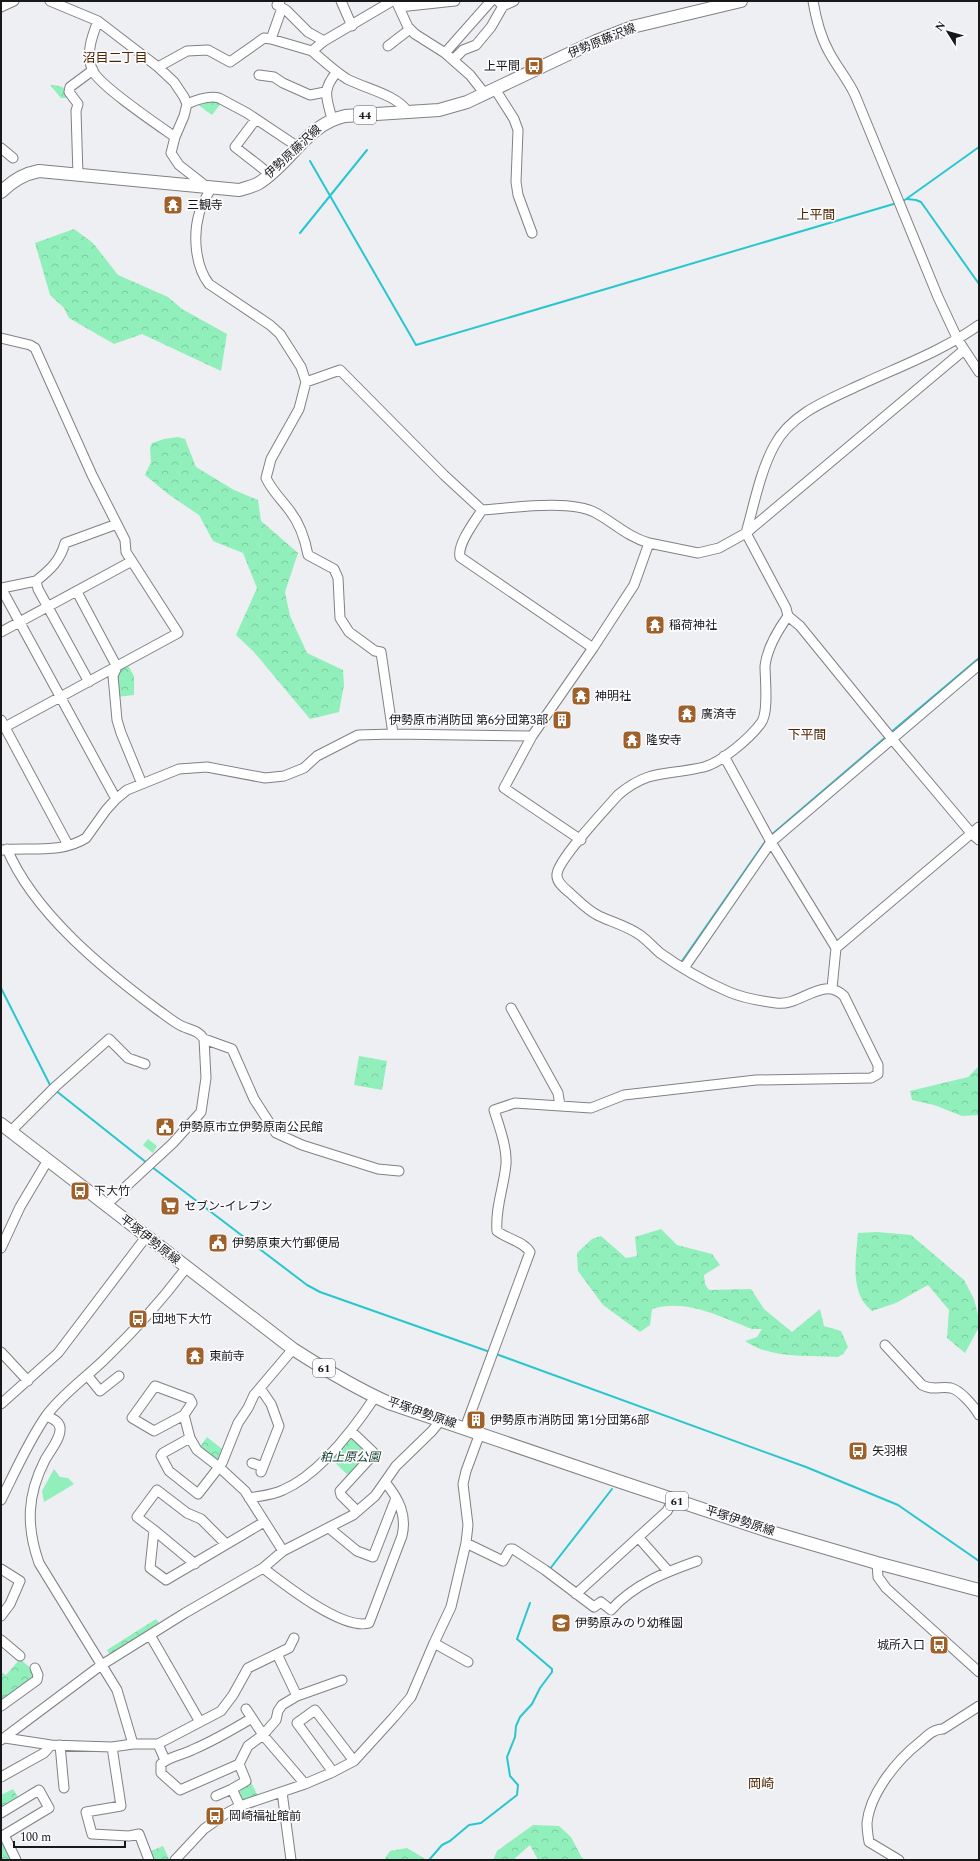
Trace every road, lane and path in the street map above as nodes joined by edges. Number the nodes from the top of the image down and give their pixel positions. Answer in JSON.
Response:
{"nodes":[{"id":1,"x":14,"y":1,"type":"edge"},
{"id":2,"x":50,"y":1,"type":"edge"},
{"id":3,"x":342,"y":1,"type":"edge"},
{"id":4,"x":455,"y":1,"type":"edge"},
{"id":5,"x":491,"y":1,"type":"edge"},
{"id":6,"x":514,"y":1,"type":"edge"},
{"id":7,"x":741,"y":1,"type":"edge"},
{"id":8,"x":813,"y":1,"type":"edge"},
{"id":9,"x":432,"y":2,"type":"edge"},
{"id":10,"x":395,"y":3,"type":"edge"},
{"id":11,"x":281,"y":4,"type":"edge"},
{"id":12,"x":501,"y":4,"type":"edge"},
{"id":13,"x":1,"y":7,"type":"edge"},
{"id":14,"x":98,"y":21,"type":"junction"},
{"id":15,"x":352,"y":26,"type":"junction"},
{"id":16,"x":410,"y":29,"type":"junction"},
{"id":17,"x":271,"y":39,"type":"junction"},
{"id":18,"x":324,"y":41,"type":"junction"},
{"id":19,"x":388,"y":46,"type":"dead end"},
{"id":20,"x":312,"y":51,"type":"junction"},
{"id":21,"x":445,"y":53,"type":"junction"},
{"id":22,"x":453,"y":60,"type":"junction"},
{"id":23,"x":158,"y":67,"type":"junction"},
{"id":24,"x":93,"y":70,"type":"junction"},
{"id":25,"x":336,"y":72,"type":"junction"},
{"id":26,"x":262,"y":78,"type":"dead end"},
{"id":27,"x":490,"y":91,"type":"junction"},
{"id":28,"x":326,"y":92,"type":"junction"},
{"id":29,"x":187,"y":104,"type":"junction"},
{"id":30,"x":407,"y":111,"type":"junction"},
{"id":31,"x":256,"y":119,"type":"junction"},
{"id":32,"x":332,"y":119,"type":"junction"},
{"id":33,"x":174,"y":137,"type":"junction"},
{"id":34,"x":298,"y":147,"type":"junction"},
{"id":35,"x":1,"y":148,"type":"edge"},
{"id":36,"x":12,"y":158,"type":"dead end"},
{"id":37,"x":78,"y":175,"type":"junction"},
{"id":38,"x":271,"y":175,"type":"junction"},
{"id":39,"x":207,"y":188,"type":"junction"},
{"id":40,"x":1,"y":192,"type":"edge"},
{"id":41,"x":532,"y":233,"type":"dead end"},
{"id":42,"x":979,"y":325,"type":"edge"},
{"id":43,"x":1,"y":338,"type":"edge"},
{"id":44,"x":958,"y":340,"type":"junction"},
{"id":45,"x":964,"y":350,"type":"junction"},
{"id":46,"x":979,"y":372,"type":"edge"},
{"id":47,"x":306,"y":382,"type":"junction"},
{"id":48,"x":482,"y":510,"type":"junction"},
{"id":49,"x":117,"y":524,"type":"junction"},
{"id":50,"x":746,"y":533,"type":"junction"},
{"id":51,"x":649,"y":543,"type":"junction"},
{"id":52,"x":132,"y":561,"type":"junction"},
{"id":53,"x":36,"y":581,"type":"junction"},
{"id":54,"x":2,"y":588,"type":"edge"},
{"id":55,"x":77,"y":592,"type":"junction"},
{"id":56,"x":49,"y":607,"type":"junction"},
{"id":57,"x":788,"y":616,"type":"junction"},
{"id":58,"x":20,"y":622,"type":"junction"},
{"id":59,"x":1,"y":632,"type":"edge"},
{"id":60,"x":593,"y":648,"type":"junction"},
{"id":61,"x":979,"y":665,"type":"edge"},
{"id":62,"x":117,"y":667,"type":"junction"},
{"id":63,"x":89,"y":682,"type":"junction"},
{"id":64,"x":61,"y":697,"type":"junction"},
{"id":65,"x":3,"y":724,"type":"edge"},
{"id":66,"x":393,"y":734,"type":"junction"},
{"id":67,"x":532,"y":736,"type":"junction"},
{"id":68,"x":892,"y":739,"type":"junction"},
{"id":69,"x":724,"y":756,"type":"junction"},
{"id":70,"x":142,"y":784,"type":"junction"},
{"id":71,"x":116,"y":799,"type":"junction"},
{"id":72,"x":979,"y":828,"type":"edge"},
{"id":73,"x":972,"y":834,"type":"junction"},
{"id":74,"x":580,"y":840,"type":"junction"},
{"id":75,"x":979,"y":840,"type":"edge"},
{"id":76,"x":771,"y":842,"type":"junction"},
{"id":77,"x":68,"y":845,"type":"junction"},
{"id":78,"x":4,"y":849,"type":"edge"},
{"id":79,"x":836,"y":948,"type":"junction"},
{"id":80,"x":684,"y":968,"type":"junction"},
{"id":81,"x":832,"y":988,"type":"junction"},
{"id":82,"x":511,"y":1008,"type":"dead end"},
{"id":83,"x":204,"y":1039,"type":"junction"},
{"id":84,"x":145,"y":1064,"type":"dead end"},
{"id":85,"x":560,"y":1106,"type":"junction"},
{"id":86,"x":6,"y":1128,"type":"edge"},
{"id":87,"x":48,"y":1160,"type":"junction"},
{"id":88,"x":399,"y":1171,"type":"dead end"},
{"id":89,"x":106,"y":1205,"type":"junction"},
{"id":90,"x":146,"y":1237,"type":"junction"},
{"id":91,"x":1,"y":1248,"type":"edge"},
{"id":92,"x":186,"y":1268,"type":"junction"},
{"id":93,"x":885,"y":1345,"type":"dead end"},
{"id":94,"x":293,"y":1349,"type":"junction"},
{"id":95,"x":1,"y":1352,"type":"edge"},
{"id":96,"x":87,"y":1375,"type":"junction"},
{"id":97,"x":119,"y":1376,"type":"dead end"},
{"id":98,"x":28,"y":1381,"type":"junction"},
{"id":99,"x":260,"y":1388,"type":"junction"},
{"id":100,"x":375,"y":1397,"type":"junction"},
{"id":101,"x":1,"y":1404,"type":"edge"},
{"id":102,"x":184,"y":1415,"type":"junction"},
{"id":103,"x":979,"y":1415,"type":"edge"},
{"id":104,"x":46,"y":1416,"type":"junction"},
{"id":105,"x":441,"y":1420,"type":"junction"},
{"id":106,"x":465,"y":1428,"type":"junction"},
{"id":107,"x":351,"y":1431,"type":"junction"},
{"id":108,"x":480,"y":1434,"type":"junction"},
{"id":109,"x":190,"y":1438,"type":"junction"},
{"id":110,"x":252,"y":1463,"type":"dead end"},
{"id":111,"x":219,"y":1467,"type":"junction"},
{"id":112,"x":385,"y":1482,"type":"junction"},
{"id":113,"x":249,"y":1498,"type":"junction"},
{"id":114,"x":396,"y":1498,"type":"junction"},
{"id":115,"x":1,"y":1500,"type":"edge"},
{"id":116,"x":673,"y":1500,"type":"junction"},
{"id":117,"x":357,"y":1511,"type":"junction"},
{"id":118,"x":264,"y":1522,"type":"junction"},
{"id":119,"x":329,"y":1528,"type":"junction"},
{"id":120,"x":154,"y":1530,"type":"junction"},
{"id":121,"x":638,"y":1537,"type":"junction"},
{"id":122,"x":466,"y":1543,"type":"junction"},
{"id":123,"x":226,"y":1544,"type":"junction"},
{"id":124,"x":284,"y":1551,"type":"junction"},
{"id":125,"x":697,"y":1561,"type":"dead end"},
{"id":126,"x":194,"y":1564,"type":"junction"},
{"id":127,"x":876,"y":1564,"type":"junction"},
{"id":128,"x":263,"y":1568,"type":"junction"},
{"id":129,"x":1,"y":1569,"type":"edge"},
{"id":130,"x":668,"y":1571,"type":"junction"},
{"id":131,"x":979,"y":1590,"type":"edge"},
{"id":132,"x":576,"y":1594,"type":"junction"},
{"id":133,"x":1,"y":1616,"type":"edge"},
{"id":134,"x":150,"y":1635,"type":"junction"},
{"id":135,"x":294,"y":1638,"type":"dead end"},
{"id":136,"x":1,"y":1640,"type":"edge"},
{"id":137,"x":434,"y":1642,"type":"junction"},
{"id":138,"x":277,"y":1654,"type":"junction"},
{"id":139,"x":20,"y":1656,"type":"dead end"},
{"id":140,"x":468,"y":1662,"type":"dead end"},
{"id":141,"x":100,"y":1666,"type":"junction"},
{"id":142,"x":35,"y":1668,"type":"dead end"},
{"id":143,"x":979,"y":1672,"type":"edge"},
{"id":144,"x":342,"y":1680,"type":"dead end"},
{"id":145,"x":297,"y":1696,"type":"junction"},
{"id":146,"x":1,"y":1706,"type":"edge"},
{"id":147,"x":979,"y":1706,"type":"edge"},
{"id":148,"x":246,"y":1709,"type":"dead end"},
{"id":149,"x":252,"y":1718,"type":"junction"},
{"id":150,"x":200,"y":1722,"type":"junction"},
{"id":151,"x":263,"y":1735,"type":"junction"},
{"id":152,"x":3,"y":1739,"type":"edge"},
{"id":153,"x":133,"y":1744,"type":"junction"},
{"id":154,"x":158,"y":1744,"type":"junction"},
{"id":155,"x":55,"y":1745,"type":"junction"},
{"id":156,"x":112,"y":1747,"type":"junction"},
{"id":157,"x":165,"y":1760,"type":"junction"},
{"id":158,"x":354,"y":1761,"type":"junction"},
{"id":159,"x":239,"y":1764,"type":"junction"},
{"id":160,"x":333,"y":1772,"type":"junction"},
{"id":161,"x":1,"y":1777,"type":"edge"},
{"id":162,"x":305,"y":1784,"type":"junction"},
{"id":163,"x":64,"y":1788,"type":"dead end"},
{"id":164,"x":232,"y":1789,"type":"junction"},
{"id":165,"x":282,"y":1792,"type":"junction"},
{"id":166,"x":216,"y":1796,"type":"dead end"},
{"id":167,"x":240,"y":1806,"type":"junction"},
{"id":168,"x":1,"y":1813,"type":"edge"},
{"id":169,"x":3,"y":1836,"type":"edge"},
{"id":170,"x":16,"y":1860,"type":"edge"},
{"id":171,"x":149,"y":1860,"type":"edge"},
{"id":172,"x":175,"y":1860,"type":"edge"},
{"id":173,"x":291,"y":1860,"type":"edge"},
{"id":174,"x":899,"y":1860,"type":"edge"}],
"edges":[{"from":1,"to":13,"type":"street"},
{"from":2,"to":14,"type":"street"},
{"from":3,"to":15,"type":"street"},
{"from":4,"to":9,"type":"street"},
{"from":5,"to":21,"type":"street"},
{"from":6,"to":12,"type":"street"},
{"from":7,"to":27,"type":"main road","name":"伊勢原藤沢線","number":"44"},
{"from":8,"to":44,"type":"street"},
{"from":9,"to":10,"type":"street"},
{"from":10,"to":15,"type":"street"},
{"from":10,"to":16,"type":"street"},
{"from":11,"to":17,"type":"street"},
{"from":11,"to":18,"type":"street"},
{"from":12,"to":22,"type":"street"},
{"from":14,"to":23,"type":"street"},
{"from":14,"to":24,"type":"street"},
{"from":15,"to":18,"type":"street"},
{"from":16,"to":19,"type":"street"},
{"from":16,"to":21,"type":"street"},
{"from":17,"to":20,"type":"street"},
{"from":17,"to":23,"type":"street"},
{"from":18,"to":20,"type":"street"},
{"from":20,"to":25,"type":"street"},
{"from":21,"to":22,"type":"street"},
{"from":22,"to":27,"type":"street"},
{"from":23,"to":29,"type":"street"},
{"from":24,"to":33,"type":"street"},
{"from":24,"to":37,"type":"street"},
{"from":25,"to":28,"type":"street"},
{"from":25,"to":30,"type":"street"},
{"from":26,"to":28,"type":"street"},
{"from":27,"to":30,"type":"main road","name":"伊勢原藤沢線","number":"44"},
{"from":27,"to":41,"type":"street"},
{"from":28,"to":32,"type":"street"},
{"from":29,"to":31,"type":"street"},
{"from":29,"to":33,"type":"street"},
{"from":30,"to":32,"type":"main road","name":"伊勢原藤沢線","number":"44"},
{"from":31,"to":34,"type":"street"},
{"from":31,"to":38,"type":"street"},
{"from":32,"to":34,"type":"main road","name":"伊勢原藤沢線","number":"44"},
{"from":33,"to":39,"type":"street"},
{"from":34,"to":38,"type":"main road","name":"伊勢原藤沢線","number":"44"},
{"from":35,"to":36,"type":"street"},
{"from":37,"to":39,"type":"main road","name":"伊勢原藤沢線","number":"44"},
{"from":37,"to":40,"type":"main road","name":"伊勢原藤沢線","number":"44"},
{"from":38,"to":39,"type":"main road","name":"伊勢原藤沢線","number":"44"},
{"from":39,"to":47,"type":"street"},
{"from":42,"to":44,"type":"street"},
{"from":43,"to":49,"type":"street"},
{"from":44,"to":45,"type":"street"},
{"from":44,"to":50,"type":"street"},
{"from":45,"to":46,"type":"street"},
{"from":45,"to":50,"type":"street"},
{"from":47,"to":48,"type":"street"},
{"from":47,"to":66,"type":"street"},
{"from":48,"to":51,"type":"street"},
{"from":48,"to":60,"type":"street"},
{"from":49,"to":52,"type":"street"},
{"from":49,"to":53,"type":"street"},
{"from":50,"to":51,"type":"street"},
{"from":50,"to":57,"type":"street"},
{"from":51,"to":60,"type":"street"},
{"from":52,"to":55,"type":"street"},
{"from":52,"to":62,"type":"street"},
{"from":53,"to":54,"type":"street"},
{"from":53,"to":56,"type":"street"},
{"from":54,"to":58,"type":"street"},
{"from":55,"to":56,"type":"street"},
{"from":55,"to":62,"type":"street"},
{"from":56,"to":58,"type":"street"},
{"from":56,"to":63,"type":"street"},
{"from":57,"to":68,"type":"street"},
{"from":57,"to":69,"type":"street"},
{"from":58,"to":59,"type":"street"},
{"from":58,"to":64,"type":"street"},
{"from":60,"to":67,"type":"street"},
{"from":61,"to":68,"type":"street"},
{"from":62,"to":63,"type":"street"},
{"from":62,"to":70,"type":"street"},
{"from":63,"to":64,"type":"street"},
{"from":64,"to":65,"type":"street"},
{"from":64,"to":71,"type":"street"},
{"from":65,"to":77,"type":"street"},
{"from":66,"to":67,"type":"street"},
{"from":66,"to":70,"type":"street"},
{"from":67,"to":74,"type":"street"},
{"from":68,"to":73,"type":"street"},
{"from":68,"to":76,"type":"street"},
{"from":69,"to":74,"type":"street"},
{"from":69,"to":76,"type":"street"},
{"from":70,"to":71,"type":"street"},
{"from":71,"to":77,"type":"street"},
{"from":72,"to":73,"type":"street"},
{"from":73,"to":75,"type":"street"},
{"from":73,"to":79,"type":"street"},
{"from":74,"to":80,"type":"street"},
{"from":76,"to":79,"type":"street"},
{"from":76,"to":80,"type":"street"},
{"from":77,"to":78,"type":"street"},
{"from":78,"to":83,"type":"street"},
{"from":79,"to":81,"type":"street"},
{"from":80,"to":81,"type":"street"},
{"from":81,"to":85,"type":"street"},
{"from":82,"to":85,"type":"street"},
{"from":83,"to":88,"type":"street"},
{"from":83,"to":89,"type":"street"},
{"from":84,"to":86,"type":"street"},
{"from":85,"to":106,"type":"street"},
{"from":86,"to":87,"type":"main road","name":"平塚伊勢原線","number":"61"},
{"from":87,"to":89,"type":"main road","name":"平塚伊勢原線","number":"61"},
{"from":87,"to":91,"type":"street"},
{"from":89,"to":90,"type":"main road","name":"平塚伊勢原線","number":"61"},
{"from":90,"to":92,"type":"main road","name":"平塚伊勢原線","number":"61"},
{"from":90,"to":98,"type":"street"},
{"from":92,"to":94,"type":"main road","name":"平塚伊勢原線","number":"61"},
{"from":92,"to":96,"type":"street"},
{"from":93,"to":103,"type":"street"},
{"from":94,"to":99,"type":"street"},
{"from":94,"to":100,"type":"main road","name":"平塚伊勢原線","number":"61"},
{"from":95,"to":98,"type":"street"},
{"from":96,"to":97,"type":"street"},
{"from":96,"to":104,"type":"street"},
{"from":98,"to":101,"type":"street"},
{"from":99,"to":110,"type":"street"},
{"from":99,"to":111,"type":"street"},
{"from":100,"to":105,"type":"main road","name":"平塚伊勢原線","number":"61"},
{"from":100,"to":107,"type":"street"},
{"from":102,"to":102,"type":"street"},
{"from":102,"to":109,"type":"street"},
{"from":104,"to":115,"type":"street"},
{"from":104,"to":141,"type":"street"},
{"from":105,"to":106,"type":"main road","name":"平塚伊勢原線","number":"61"},
{"from":105,"to":112,"type":"street"},
{"from":106,"to":108,"type":"main road","name":"平塚伊勢原線","number":"61"},
{"from":107,"to":113,"type":"street"},
{"from":107,"to":117,"type":"street"},
{"from":108,"to":116,"type":"main road","name":"平塚伊勢原線","number":"61"},
{"from":108,"to":122,"type":"street"},
{"from":109,"to":111,"type":"street"},
{"from":109,"to":111,"type":"street"},
{"from":111,"to":113,"type":"street"},
{"from":112,"to":114,"type":"street"},
{"from":112,"to":117,"type":"street"},
{"from":113,"to":118,"type":"street"},
{"from":114,"to":119,"type":"street"},
{"from":114,"to":128,"type":"street"},
{"from":116,"to":121,"type":"street"},
{"from":116,"to":127,"type":"main road","name":"平塚伊勢原線","number":"61"},
{"from":117,"to":119,"type":"street"},
{"from":118,"to":123,"type":"street"},
{"from":118,"to":124,"type":"street"},
{"from":119,"to":124,"type":"street"},
{"from":120,"to":123,"type":"street"},
{"from":120,"to":126,"type":"street"},
{"from":120,"to":126,"type":"street"},
{"from":121,"to":130,"type":"street"},
{"from":121,"to":132,"type":"street"},
{"from":122,"to":132,"type":"street"},
{"from":122,"to":137,"type":"street"},
{"from":123,"to":126,"type":"street"},
{"from":124,"to":128,"type":"street"},
{"from":125,"to":130,"type":"street"},
{"from":127,"to":131,"type":"main road","name":"平塚伊勢原線","number":"61"},
{"from":127,"to":143,"type":"street"},
{"from":128,"to":134,"type":"street"},
{"from":129,"to":133,"type":"street"},
{"from":130,"to":132,"type":"street"},
{"from":134,"to":141,"type":"street"},
{"from":134,"to":150,"type":"street"},
{"from":135,"to":138,"type":"street"},
{"from":136,"to":139,"type":"street"},
{"from":137,"to":140,"type":"street"},
{"from":137,"to":158,"type":"street"},
{"from":138,"to":145,"type":"street"},
{"from":138,"to":150,"type":"street"},
{"from":141,"to":152,"type":"street"},
{"from":141,"to":153,"type":"street"},
{"from":142,"to":146,"type":"street"},
{"from":144,"to":145,"type":"street"},
{"from":145,"to":151,"type":"street"},
{"from":147,"to":174,"type":"street"},
{"from":148,"to":149,"type":"street"},
{"from":149,"to":151,"type":"street"},
{"from":149,"to":157,"type":"street"},
{"from":150,"to":154,"type":"street"},
{"from":151,"to":159,"type":"street"},
{"from":151,"to":162,"type":"street"},
{"from":152,"to":155,"type":"street"},
{"from":153,"to":154,"type":"street"},
{"from":153,"to":156,"type":"street"},
{"from":154,"to":157,"type":"street"},
{"from":155,"to":156,"type":"street"},
{"from":155,"to":161,"type":"street"},
{"from":155,"to":163,"type":"street"},
{"from":156,"to":171,"type":"street"},
{"from":157,"to":159,"type":"street"},
{"from":158,"to":160,"type":"street"},
{"from":158,"to":160,"type":"street"},
{"from":159,"to":164,"type":"street"},
{"from":160,"to":162,"type":"street"},
{"from":162,"to":165,"type":"street"},
{"from":164,"to":166,"type":"street"},
{"from":164,"to":167,"type":"street"},
{"from":165,"to":167,"type":"street"},
{"from":165,"to":173,"type":"street"},
{"from":167,"to":172,"type":"street"},
{"from":168,"to":169,"type":"street"},
{"from":169,"to":170,"type":"street"}]}
